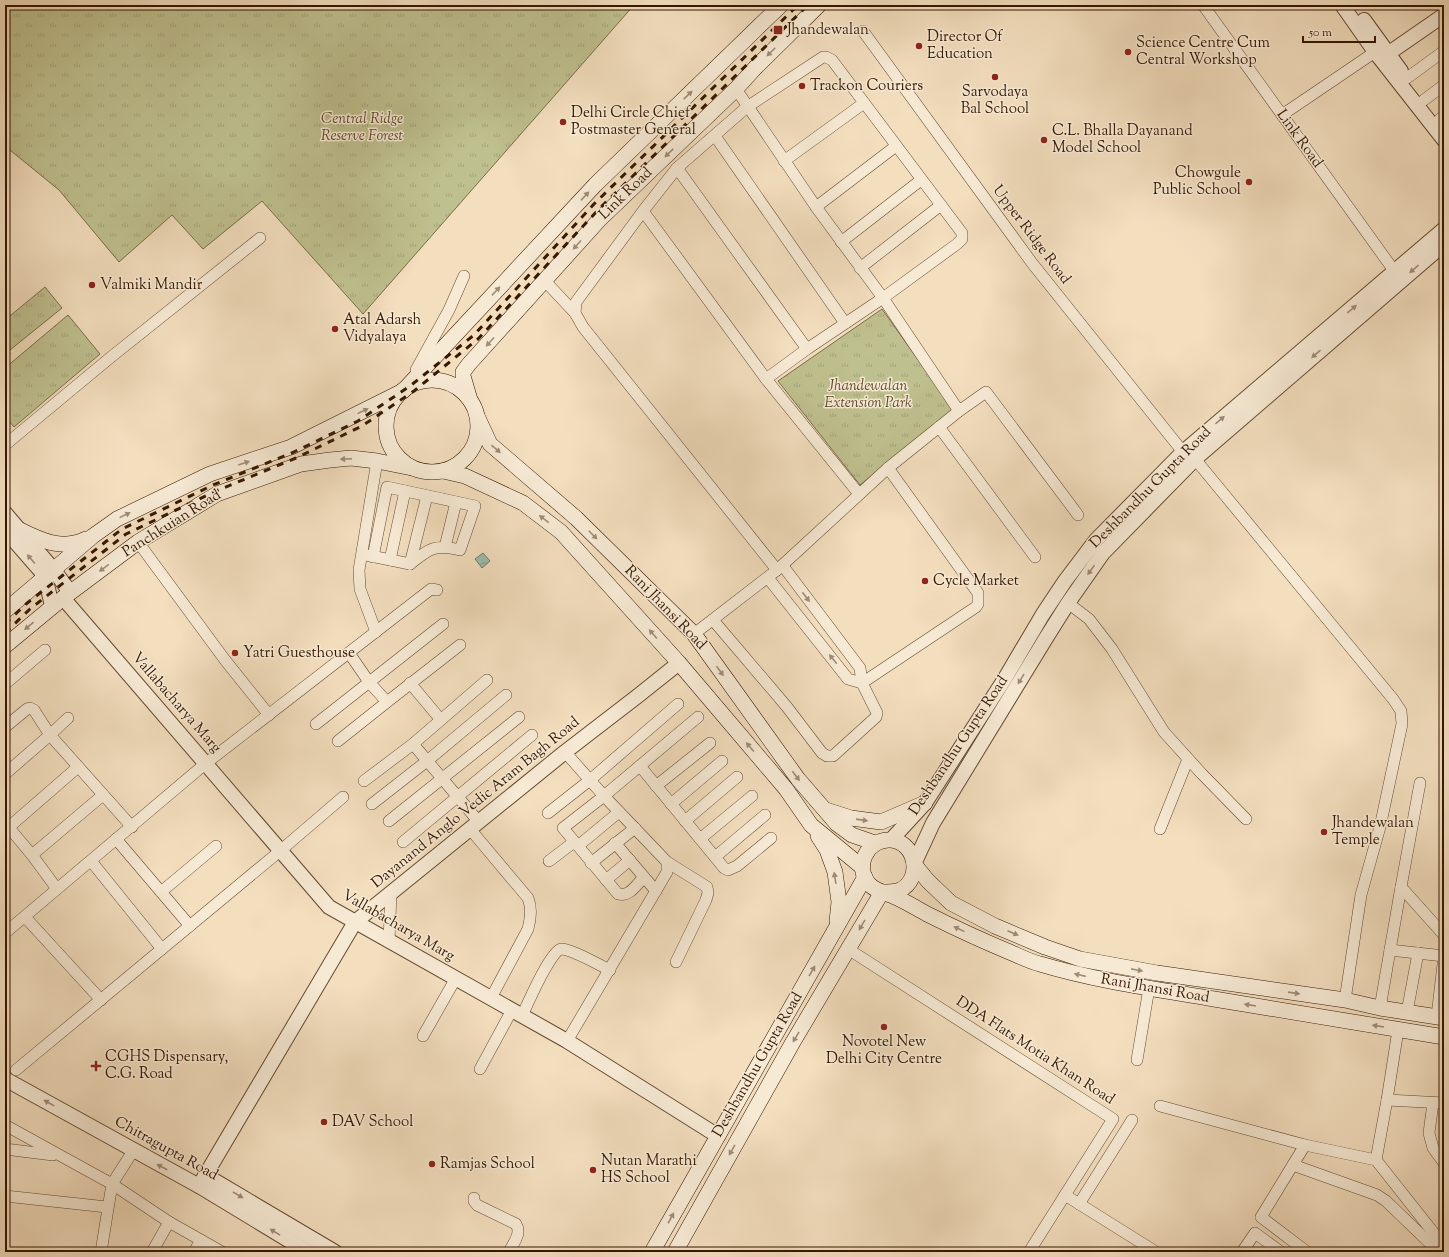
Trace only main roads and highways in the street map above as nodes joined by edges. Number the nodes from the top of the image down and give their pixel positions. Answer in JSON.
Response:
{"nodes":[{"id":1,"x":780,"y":5,"type":"edge"},
{"id":2,"x":819,"y":5,"type":"edge"},
{"id":3,"x":403,"y":391,"type":"junction"},
{"id":4,"x":470,"y":400,"type":"junction"},
{"id":5,"x":477,"y":416,"type":"junction"},
{"id":6,"x":412,"y":468,"type":"junction"},
{"id":7,"x":443,"y":471,"type":"junction"},
{"id":8,"x":11,"y":529,"type":"edge"},
{"id":9,"x":93,"y":536,"type":"junction"},
{"id":10,"x":5,"y":611,"type":"edge"},
{"id":11,"x":5,"y":646,"type":"edge"},
{"id":12,"x":925,"y":803,"type":"road end"},
{"id":13,"x":825,"y":810,"type":"junction"},
{"id":14,"x":811,"y":825,"type":"junction"},
{"id":15,"x":875,"y":843,"type":"junction"},
{"id":16,"x":914,"y":864,"type":"junction"},
{"id":17,"x":863,"y":872,"type":"junction"},
{"id":18,"x":882,"y":892,"type":"junction"},
{"id":19,"x":835,"y":930,"type":"junction"},
{"id":20,"x":1440,"y":1017,"type":"edge"},
{"id":21,"x":1444,"y":1037,"type":"edge"},
{"id":22,"x":652,"y":1252,"type":"edge"},
{"id":23,"x":675,"y":1252,"type":"edge"}],
"edges":[{"from":3,"to":1,"type":"main road","name":"Link Road","one_way":true},
{"from":2,"to":4,"type":"main road","name":"Link Road","one_way":true},
{"from":3,"to":4,"type":"main road"},
{"from":3,"to":6,"type":"main road"},
{"from":9,"to":3,"type":"main road","name":"Panchkuian Road","one_way":true},
{"from":4,"to":5,"type":"main road"},
{"from":5,"to":7,"type":"main road"},
{"from":5,"to":13,"type":"main road","name":"Rani Jhansi Road","one_way":true},
{"from":6,"to":7,"type":"main road"},
{"from":6,"to":11,"type":"main road","name":"Panchkuian Road","one_way":true},
{"from":14,"to":7,"type":"main road","name":"Rani Jhansi Road","one_way":true},
{"from":8,"to":9,"type":"main road"},
{"from":9,"to":10,"type":"main road","name":"Panchkuian Road"},
{"from":13,"to":12,"type":"main road","one_way":true},
{"from":13,"to":15,"type":"main road","name":"Rani Jhansi Road"},
{"from":14,"to":17,"type":"main road","name":"Rani Jhansi Road"},
{"from":19,"to":14,"type":"main road","one_way":true},
{"from":15,"to":16,"type":"main road"},
{"from":15,"to":17,"type":"main road"},
{"from":16,"to":18,"type":"main road"},
{"from":16,"to":20,"type":"main road","name":"Rani Jhansi Road","one_way":true},
{"from":17,"to":18,"type":"main road"},
{"from":17,"to":19,"type":"main road","name":"Deshbandhu Gupta Road"},
{"from":21,"to":18,"type":"main road","name":"Rani Jhansi Road","one_way":true},
{"from":18,"to":23,"type":"main road","name":"Deshbandhu Gupta Road","one_way":true},
{"from":22,"to":19,"type":"main road","name":"Deshbandhu Gupta Road","one_way":true}]}
